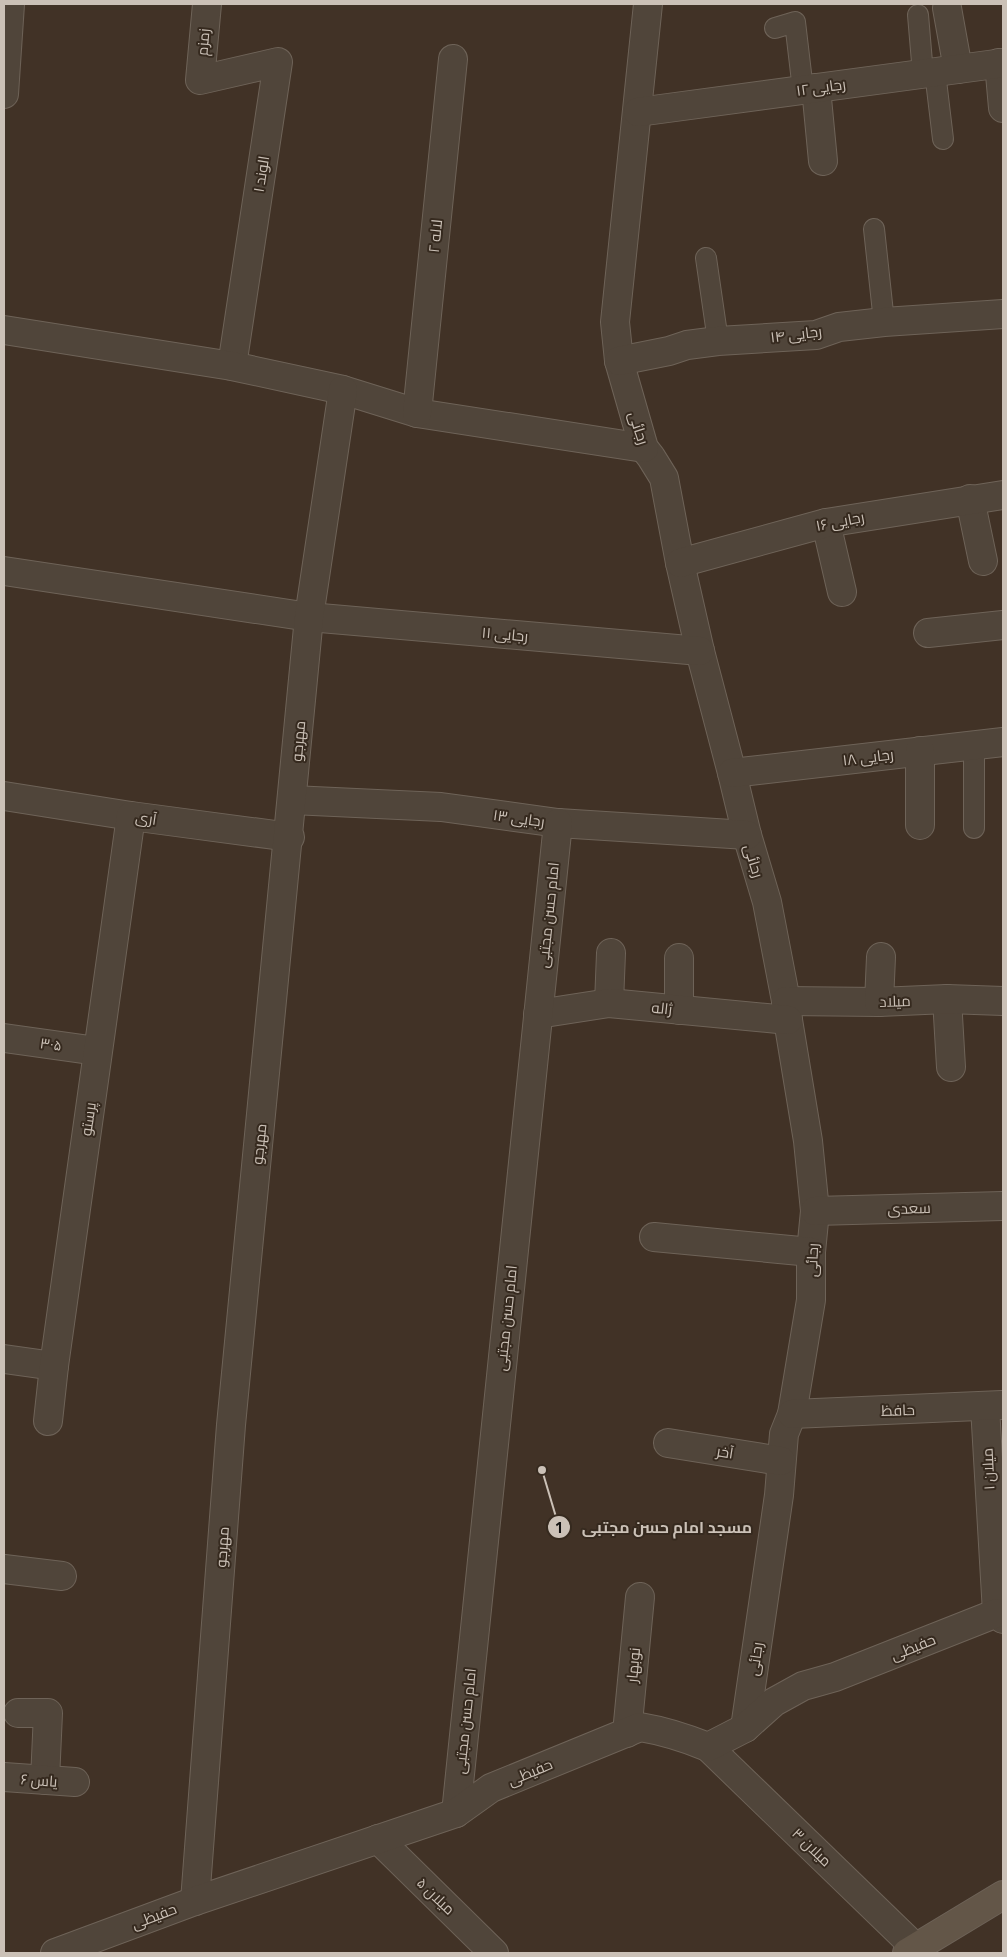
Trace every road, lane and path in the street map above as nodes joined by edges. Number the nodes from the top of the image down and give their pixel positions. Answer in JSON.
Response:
{"nodes":[{"id":1,"x":10,"y":4,"type":"edge"},
{"id":2,"x":207,"y":4,"type":"edge"},
{"id":3,"x":648,"y":4,"type":"edge"},
{"id":4,"x":947,"y":8,"type":"dead end"},
{"id":5,"x":918,"y":14,"type":"dead end"},
{"id":6,"x":775,"y":28,"type":"dead end"},
{"id":7,"x":452,"y":59,"type":"dead end"},
{"id":8,"x":1001,"y":63,"type":"edge"},
{"id":9,"x":939,"y":71,"type":"junction"},
{"id":10,"x":200,"y":80,"type":"joint"},
{"id":11,"x":810,"y":89,"type":"junction"},
{"id":12,"x":4,"y":94,"type":"edge"},
{"id":13,"x":1003,"y":108,"type":"edge"},
{"id":14,"x":638,"y":112,"type":"junction"},
{"id":15,"x":943,"y":139,"type":"dead end"},
{"id":16,"x":823,"y":161,"type":"dead end"},
{"id":17,"x":874,"y":229,"type":"dead end"},
{"id":18,"x":706,"y":258,"type":"dead end"},
{"id":19,"x":1003,"y":314,"type":"edge"},
{"id":20,"x":884,"y":322,"type":"junction"},
{"id":21,"x":4,"y":330,"type":"edge"},
{"id":22,"x":718,"y":342,"type":"junction"},
{"id":23,"x":619,"y":361,"type":"junction"},
{"id":24,"x":232,"y":366,"type":"junction"},
{"id":25,"x":343,"y":390,"type":"junction"},
{"id":26,"x":417,"y":412,"type":"junction"},
{"id":27,"x":644,"y":448,"type":"junction"},
{"id":28,"x":1003,"y":495,"type":"edge"},
{"id":29,"x":970,"y":499,"type":"junction"},
{"id":30,"x":826,"y":523,"type":"junction"},
{"id":31,"x":983,"y":561,"type":"dead end"},
{"id":32,"x":680,"y":563,"type":"junction"},
{"id":33,"x":4,"y":571,"type":"edge"},
{"id":34,"x":842,"y":592,"type":"dead end"},
{"id":35,"x":309,"y":617,"type":"junction"},
{"id":36,"x":1003,"y":625,"type":"edge"},
{"id":37,"x":928,"y":633,"type":"dead end"},
{"id":38,"x":700,"y":651,"type":"junction"},
{"id":39,"x":1003,"y":742,"type":"edge"},
{"id":40,"x":974,"y":745,"type":"junction"},
{"id":41,"x":920,"y":751,"type":"junction"},
{"id":42,"x":732,"y":773,"type":"junction"},
{"id":43,"x":4,"y":796,"type":"edge"},
{"id":44,"x":292,"y":800,"type":"junction"},
{"id":45,"x":131,"y":816,"type":"junction"},
{"id":46,"x":558,"y":823,"type":"junction"},
{"id":47,"x":920,"y":824,"type":"dead end"},
{"id":48,"x":974,"y":828,"type":"dead end"},
{"id":49,"x":747,"y":835,"type":"junction"},
{"id":50,"x":290,"y":837,"type":"junction"},
{"id":51,"x":611,"y":953,"type":"dead end"},
{"id":52,"x":881,"y":957,"type":"dead end"},
{"id":53,"x":679,"y":958,"type":"dead end"},
{"id":54,"x":948,"y":999,"type":"junction"},
{"id":55,"x":1003,"y":1001,"type":"edge"},
{"id":56,"x":879,"y":1002,"type":"junction"},
{"id":57,"x":609,"y":1003,"type":"junction"},
{"id":58,"x":679,"y":1010,"type":"junction"},
{"id":59,"x":787,"y":1011,"type":"junction"},
{"id":60,"x":538,"y":1014,"type":"junction"},
{"id":61,"x":4,"y":1038,"type":"edge"},
{"id":62,"x":97,"y":1051,"type":"junction"},
{"id":63,"x":951,"y":1067,"type":"dead end"},
{"id":64,"x":1003,"y":1206,"type":"edge"},
{"id":65,"x":815,"y":1210,"type":"junction"},
{"id":66,"x":654,"y":1237,"type":"dead end"},
{"id":67,"x":811,"y":1252,"type":"junction"},
{"id":68,"x":4,"y":1359,"type":"edge"},
{"id":69,"x":54,"y":1366,"type":"junction"},
{"id":70,"x":994,"y":1406,"type":"edge"},
{"id":71,"x":792,"y":1414,"type":"junction"},
{"id":72,"x":48,"y":1422,"type":"dead end"},
{"id":73,"x":668,"y":1442,"type":"dead end"},
{"id":74,"x":781,"y":1461,"type":"junction"},
{"id":75,"x":4,"y":1569,"type":"edge"},
{"id":76,"x":62,"y":1576,"type":"dead end"},
{"id":77,"x":640,"y":1597,"type":"dead end"},
{"id":78,"x":1000,"y":1616,"type":"edge"},
{"id":79,"x":18,"y":1713,"type":"dead end"},
{"id":80,"x":745,"y":1728,"type":"junction"},
{"id":81,"x":627,"y":1733,"type":"junction"},
{"id":82,"x":708,"y":1747,"type":"junction"},
{"id":83,"x":4,"y":1777,"type":"edge"},
{"id":84,"x":45,"y":1780,"type":"junction"},
{"id":85,"x":74,"y":1782,"type":"dead end"},
{"id":86,"x":456,"y":1814,"type":"junction"},
{"id":87,"x":378,"y":1839,"type":"junction"},
{"id":88,"x":1003,"y":1895,"type":"edge"},
{"id":89,"x":194,"y":1901,"type":"junction"},
{"id":90,"x":914,"y":1951,"type":"edge"},
{"id":91,"x":55,"y":1953,"type":"edge"},
{"id":92,"x":494,"y":1953,"type":"edge"}],
"edges":[{"from":1,"to":12,"type":"street"},
{"from":2,"to":10,"type":"street","name":"زمزم"},
{"from":3,"to":14,"type":"street","name":"رجائی"},
{"from":4,"to":9,"type":"street"},
{"from":5,"to":9,"type":"lane"},
{"from":6,"to":11,"type":"lane"},
{"from":7,"to":26,"type":"street","name":"لاله ۲"},
{"from":8,"to":9,"type":"street","name":"رجایی ۱۲"},
{"from":8,"to":13,"type":"street"},
{"from":9,"to":11,"type":"street","name":"رجایی ۱۲"},
{"from":9,"to":15,"type":"lane"},
{"from":10,"to":24,"type":"street","name":"الوند ۱"},
{"from":11,"to":14,"type":"street","name":"رجایی ۱۲"},
{"from":11,"to":16,"type":"street"},
{"from":14,"to":23,"type":"street","name":"رجائی"},
{"from":17,"to":20,"type":"lane"},
{"from":18,"to":22,"type":"lane"},
{"from":19,"to":20,"type":"street","name":"رجایی ۱۴"},
{"from":20,"to":22,"type":"street","name":"رجایی ۱۴"},
{"from":21,"to":24,"type":"street"},
{"from":22,"to":23,"type":"street","name":"رجایی ۱۴"},
{"from":23,"to":27,"type":"street","name":"رجائی"},
{"from":24,"to":25,"type":"street"},
{"from":25,"to":26,"type":"street"},
{"from":25,"to":35,"type":"street","name":"مهرجو"},
{"from":26,"to":27,"type":"street"},
{"from":27,"to":32,"type":"street","name":"رجائی"},
{"from":28,"to":29,"type":"street","name":"رجایی ۱۶"},
{"from":29,"to":30,"type":"street","name":"رجایی ۱۶"},
{"from":29,"to":31,"type":"street"},
{"from":30,"to":32,"type":"street","name":"رجایی ۱۶"},
{"from":30,"to":34,"type":"street"},
{"from":32,"to":38,"type":"street","name":"رجائی"},
{"from":33,"to":35,"type":"street","name":"رجایی ۱۱"},
{"from":35,"to":38,"type":"street","name":"رجایی ۱۱"},
{"from":35,"to":44,"type":"street","name":"مهرجو"},
{"from":36,"to":37,"type":"street"},
{"from":38,"to":42,"type":"street","name":"رجائی"},
{"from":39,"to":40,"type":"street","name":"رجایی ۱۸"},
{"from":40,"to":41,"type":"street","name":"رجایی ۱۸"},
{"from":40,"to":48,"type":"lane"},
{"from":41,"to":42,"type":"street","name":"رجایی ۱۸"},
{"from":41,"to":47,"type":"street"},
{"from":42,"to":49,"type":"street","name":"رجائی"},
{"from":43,"to":45,"type":"street","name":"آری"},
{"from":44,"to":46,"type":"street","name":"رجایی ۱۳"},
{"from":44,"to":50,"type":"street","name":"مهرجو"},
{"from":45,"to":50,"type":"street","name":"آری"},
{"from":45,"to":62,"type":"street","name":"پرستو"},
{"from":46,"to":49,"type":"street","name":"رجایی ۱۳"},
{"from":46,"to":60,"type":"street","name":"امام حسن مجتبی"},
{"from":49,"to":59,"type":"street","name":"رجائی"},
{"from":50,"to":89,"type":"street","name":"مهرجو"},
{"from":51,"to":57,"type":"street"},
{"from":52,"to":56,"type":"street"},
{"from":53,"to":58,"type":"street"},
{"from":54,"to":55,"type":"street","name":"میلاد"},
{"from":54,"to":56,"type":"street","name":"میلاد"},
{"from":54,"to":63,"type":"street"},
{"from":56,"to":59,"type":"street","name":"میلاد"},
{"from":57,"to":58,"type":"street","name":"ژاله"},
{"from":57,"to":60,"type":"street","name":"ژاله"},
{"from":58,"to":59,"type":"street","name":"ژاله"},
{"from":59,"to":65,"type":"street","name":"رجائی"},
{"from":60,"to":86,"type":"street","name":"امام حسن مجتبی"},
{"from":61,"to":62,"type":"street","name":"۳۰۵"},
{"from":62,"to":69,"type":"street","name":"پرستو"},
{"from":64,"to":65,"type":"street","name":"سعدی"},
{"from":65,"to":67,"type":"street","name":"رجائی"},
{"from":66,"to":67,"type":"street"},
{"from":67,"to":71,"type":"street","name":"رجائی"},
{"from":68,"to":69,"type":"street"},
{"from":69,"to":72,"type":"street","name":"پرستو"},
{"from":70,"to":71,"type":"street","name":"حافظ"},
{"from":70,"to":78,"type":"street","name":"میلان ۱"},
{"from":71,"to":74,"type":"street","name":"رجائی"},
{"from":73,"to":74,"type":"street","name":"آخر"},
{"from":74,"to":80,"type":"street","name":"رجائی"},
{"from":75,"to":76,"type":"street"},
{"from":77,"to":81,"type":"street","name":"نوبهار"},
{"from":78,"to":80,"type":"street","name":"حفیظی"},
{"from":79,"to":84,"type":"street"},
{"from":80,"to":82,"type":"street","name":"حفیظی"},
{"from":81,"to":82,"type":"street","name":"حفیظی"},
{"from":81,"to":86,"type":"street","name":"حفیظی"},
{"from":82,"to":90,"type":"street","name":"میلان ۳"},
{"from":83,"to":84,"type":"street","name":"یاس ۶"},
{"from":84,"to":85,"type":"street","name":"یاس ۶"},
{"from":86,"to":87,"type":"street","name":"حفیظی"},
{"from":87,"to":89,"type":"street","name":"حفیظی"},
{"from":87,"to":92,"type":"street","name":"میلان ۵"},
{"from":88,"to":90,"type":"main road"},
{"from":89,"to":91,"type":"street","name":"حفیظی"}]}
